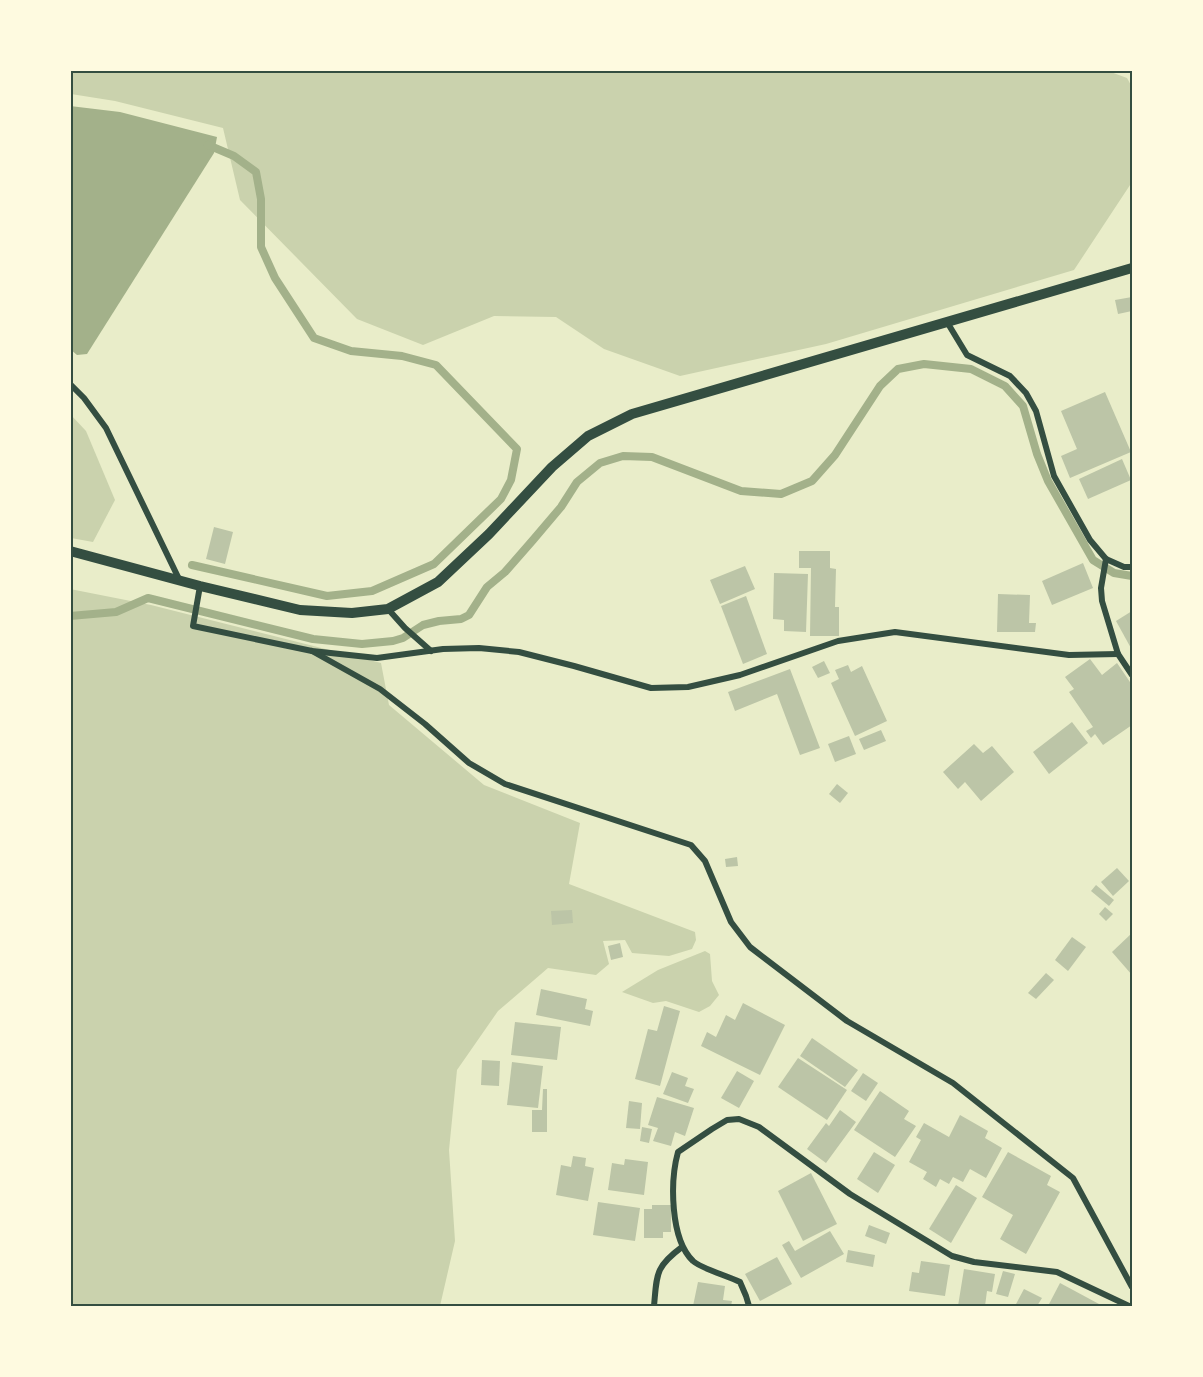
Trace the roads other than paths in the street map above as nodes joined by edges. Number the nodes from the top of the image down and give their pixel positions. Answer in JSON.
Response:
{"nodes":[{"id":1,"x":1132,"y":268,"type":"edge"},
{"id":2,"x":946,"y":321,"type":"junction"},
{"id":3,"x":70,"y":384,"type":"edge"},
{"id":4,"x":70,"y":550,"type":"edge"},
{"id":5,"x":1106,"y":561,"type":"junction"},
{"id":6,"x":1132,"y":567,"type":"edge"},
{"id":7,"x":179,"y":580,"type":"junction"},
{"id":8,"x":200,"y":586,"type":"junction"},
{"id":9,"x":388,"y":609,"type":"junction"},
{"id":10,"x":312,"y":651,"type":"junction"},
{"id":11,"x":431,"y":651,"type":"junction"},
{"id":12,"x":1118,"y":654,"type":"junction"},
{"id":13,"x":1132,"y":675,"type":"edge"},
{"id":14,"x":682,"y":1247,"type":"junction"},
{"id":15,"x":1132,"y":1287,"type":"edge"},
{"id":16,"x":654,"y":1306,"type":"edge"},
{"id":17,"x":748,"y":1306,"type":"edge"},
{"id":18,"x":1129,"y":1306,"type":"edge"}],
"edges":[{"from":1,"to":2,"type":"street"},
{"from":2,"to":5,"type":"street"},
{"from":2,"to":9,"type":"street"},
{"from":3,"to":7,"type":"street"},
{"from":4,"to":7,"type":"street"},
{"from":5,"to":6,"type":"street"},
{"from":5,"to":12,"type":"street"},
{"from":7,"to":8,"type":"street"},
{"from":8,"to":9,"type":"street"},
{"from":8,"to":10,"type":"street"},
{"from":9,"to":11,"type":"street"},
{"from":10,"to":11,"type":"street"},
{"from":10,"to":15,"type":"street"},
{"from":11,"to":12,"type":"street"},
{"from":12,"to":13,"type":"street"},
{"from":14,"to":16,"type":"street"},
{"from":14,"to":17,"type":"street"},
{"from":14,"to":18,"type":"street"}]}
